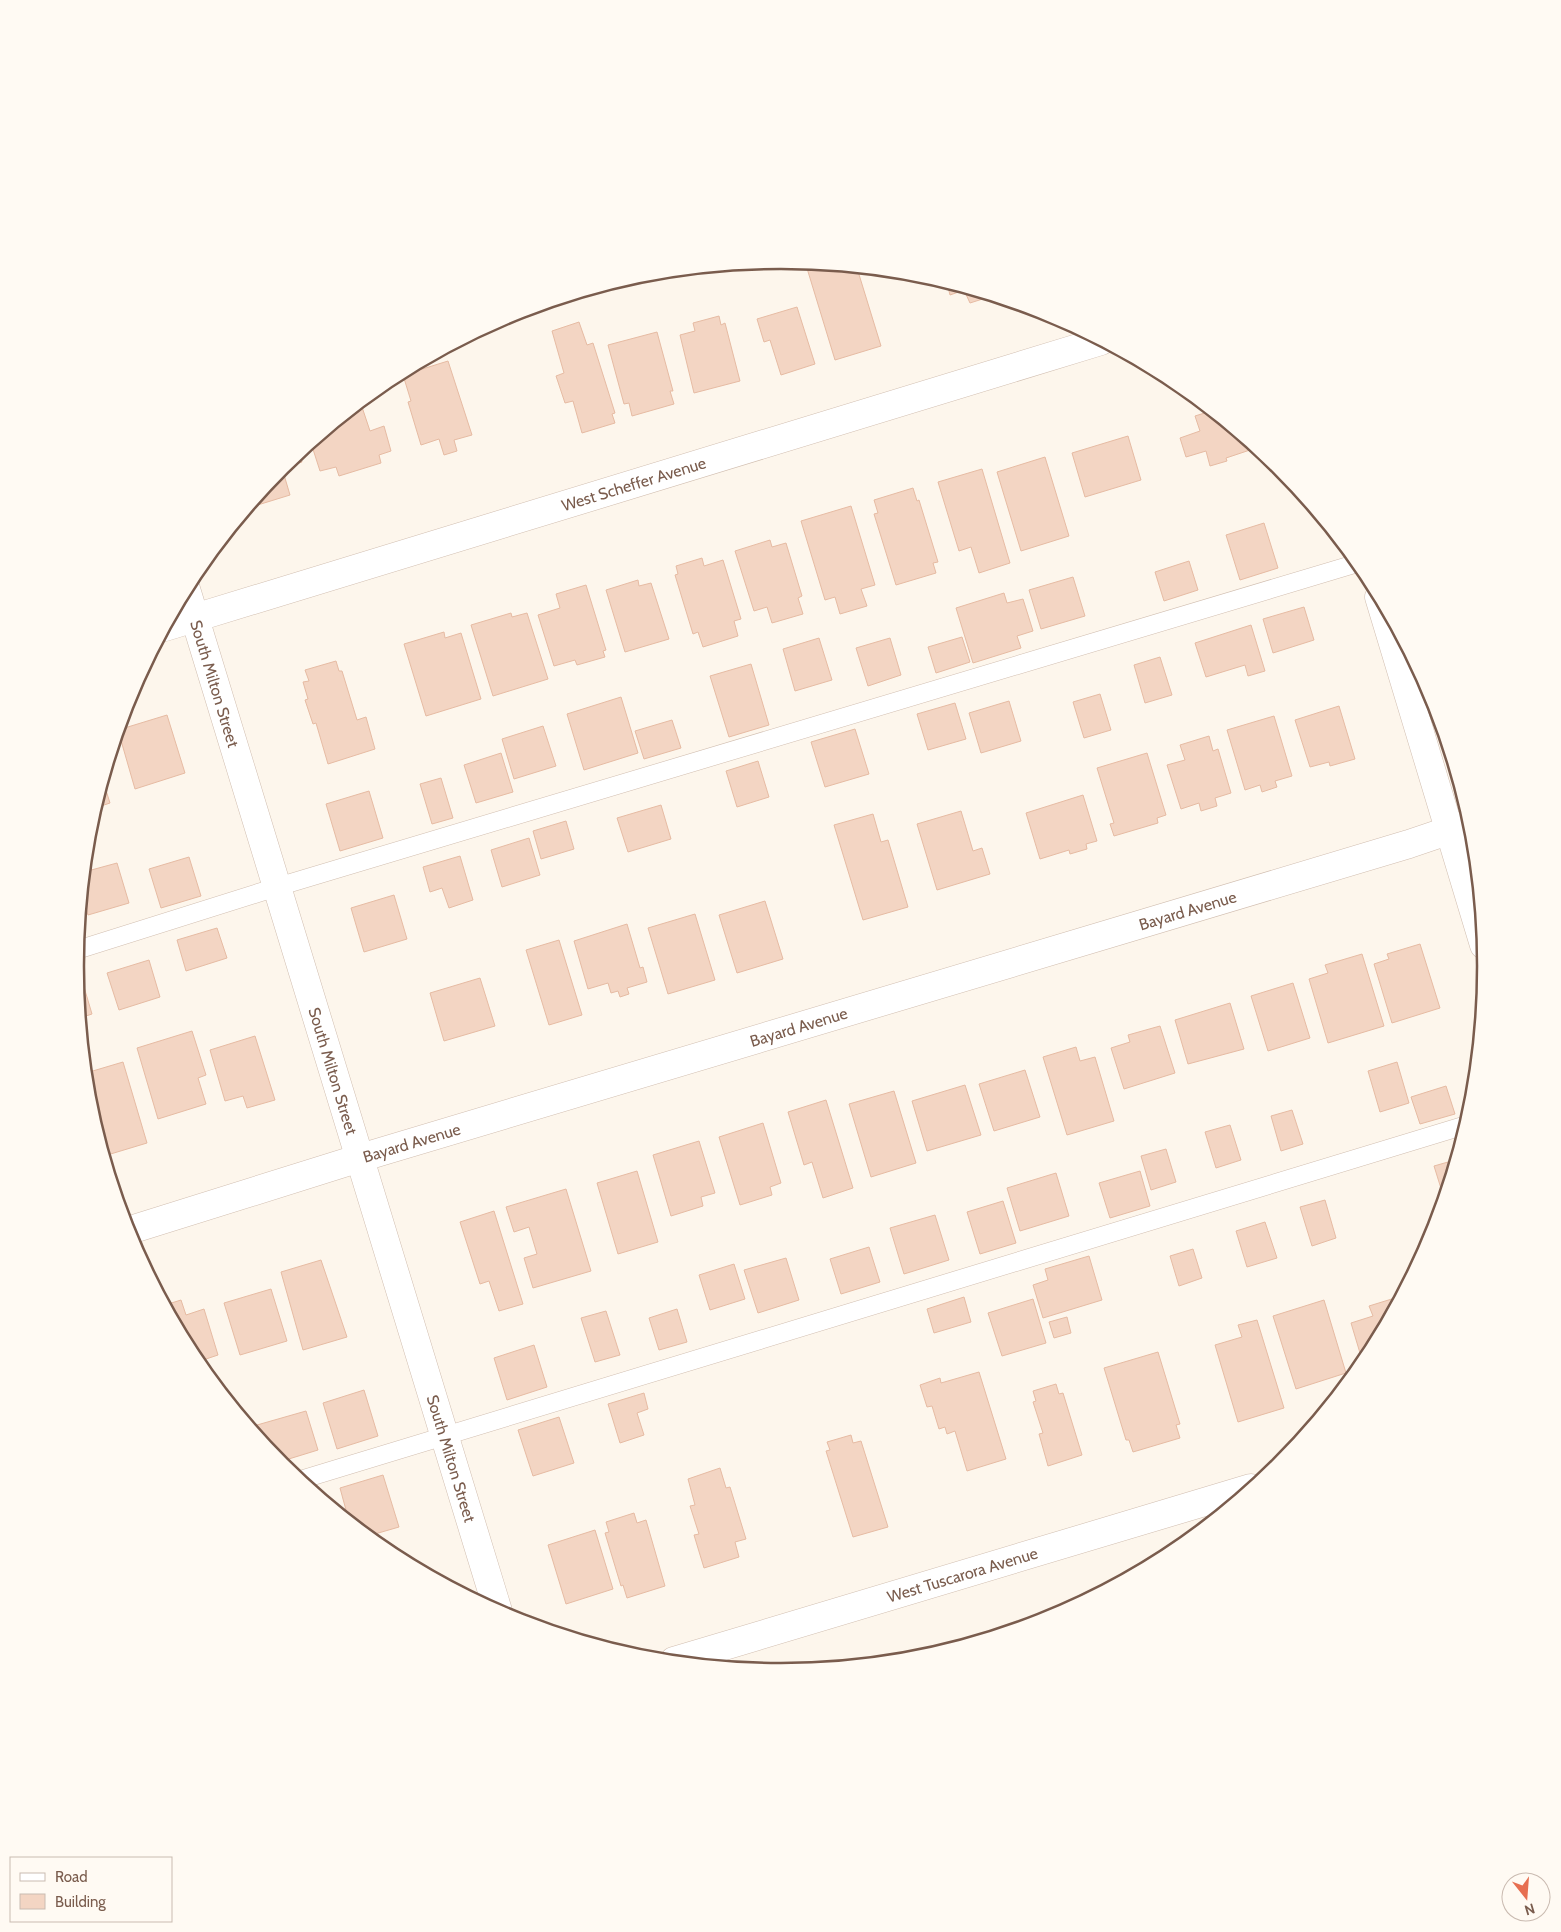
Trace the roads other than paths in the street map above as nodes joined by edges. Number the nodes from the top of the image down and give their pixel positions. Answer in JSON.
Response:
{"nodes":[{"id":1,"x":1093,"y":343,"type":"edge"},
{"id":2,"x":1350,"y":565,"type":"edge"},
{"id":3,"x":189,"y":599,"type":"edge"},
{"id":4,"x":195,"y":618,"type":"junction"},
{"id":5,"x":173,"y":625,"type":"edge"},
{"id":6,"x":1391,"y":632,"type":"edge"},
{"id":7,"x":1460,"y":827,"type":"edge"},
{"id":8,"x":277,"y":887,"type":"junction"},
{"id":9,"x":1472,"y":888,"type":"edge"},
{"id":10,"x":84,"y":948,"type":"edge"},
{"id":11,"x":1458,"y":1128,"type":"edge"},
{"id":12,"x":360,"y":1158,"type":"junction"},
{"id":13,"x":135,"y":1228,"type":"edge"},
{"id":14,"x":444,"y":1436,"type":"junction"},
{"id":15,"x":308,"y":1478,"type":"edge"},
{"id":16,"x":1238,"y":1492,"type":"edge"},
{"id":17,"x":495,"y":1601,"type":"edge"},
{"id":18,"x":688,"y":1657,"type":"edge"}],
"edges":[{"from":1,"to":4,"type":"street","name":"West Scheffer Avenue"},
{"from":2,"to":8,"type":"lane"},
{"from":3,"to":4,"type":"street","name":"South Milton Street"},
{"from":4,"to":5,"type":"street","name":"West Scheffer Avenue"},
{"from":4,"to":8,"type":"street","name":"South Milton Street"},
{"from":6,"to":7,"type":"street"},
{"from":7,"to":9,"type":"street"},
{"from":7,"to":12,"type":"street","name":"Bayard Avenue"},
{"from":8,"to":10,"type":"lane"},
{"from":8,"to":12,"type":"street","name":"South Milton Street"},
{"from":11,"to":14,"type":"lane"},
{"from":12,"to":13,"type":"street","name":"Bayard Avenue"},
{"from":12,"to":14,"type":"street","name":"South Milton Street"},
{"from":14,"to":15,"type":"lane"},
{"from":14,"to":17,"type":"street","name":"South Milton Street"},
{"from":16,"to":18,"type":"street","name":"West Tuscarora Avenue"}]}
